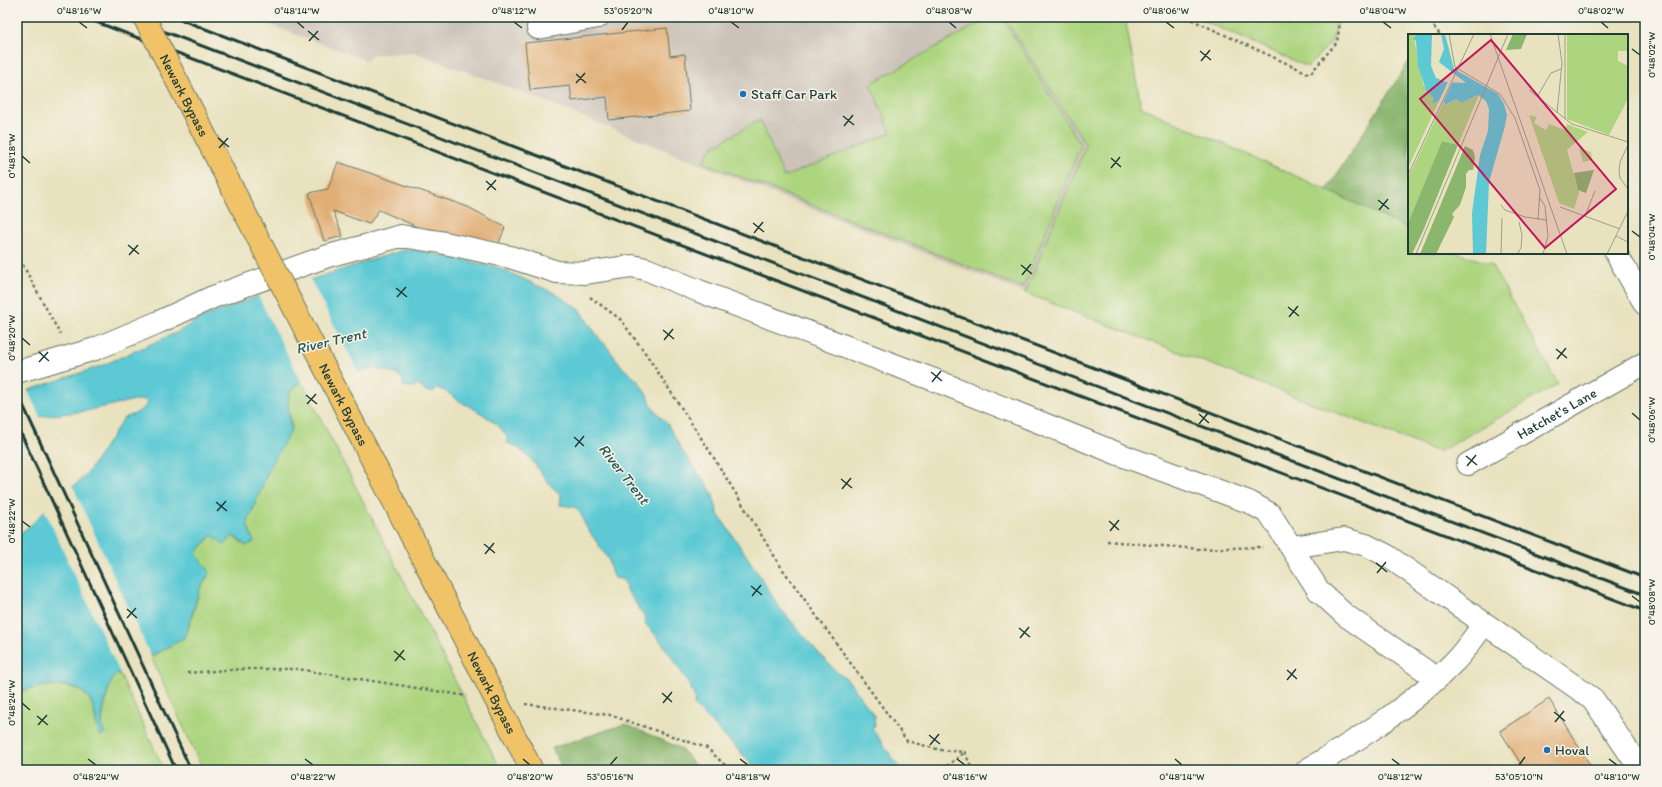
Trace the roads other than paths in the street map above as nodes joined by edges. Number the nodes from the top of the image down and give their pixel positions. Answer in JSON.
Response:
{"nodes":[{"id":1,"x":144,"y":17,"type":"edge"},
{"id":2,"x":598,"y":17,"type":"edge"},
{"id":3,"x":538,"y":28,"type":"dead end"},
{"id":4,"x":1617,"y":254,"type":"edge"},
{"id":5,"x":1645,"y":304,"type":"edge"},
{"id":6,"x":1645,"y":363,"type":"edge"},
{"id":7,"x":17,"y":372,"type":"edge"},
{"id":8,"x":1468,"y":464,"type":"dead end"},
{"id":9,"x":1292,"y":547,"type":"junction"},
{"id":10,"x":1484,"y":624,"type":"junction"},
{"id":11,"x":1436,"y":678,"type":"junction"},
{"id":12,"x":532,"y":770,"type":"edge"},
{"id":13,"x":1307,"y":770,"type":"edge"},
{"id":14,"x":1641,"y":770,"type":"edge"}],
"edges":[{"from":1,"to":12,"type":"highway","name":"Newark Bypass","bridge":true},
{"from":2,"to":3,"type":"street"},
{"from":4,"to":5,"type":"street"},
{"from":6,"to":8,"type":"street","name":"Hatchet's Lane"},
{"from":7,"to":9,"type":"street"},
{"from":9,"to":10,"type":"street"},
{"from":9,"to":11,"type":"street"},
{"from":10,"to":11,"type":"street"},
{"from":10,"to":14,"type":"street"},
{"from":11,"to":13,"type":"street"}]}
